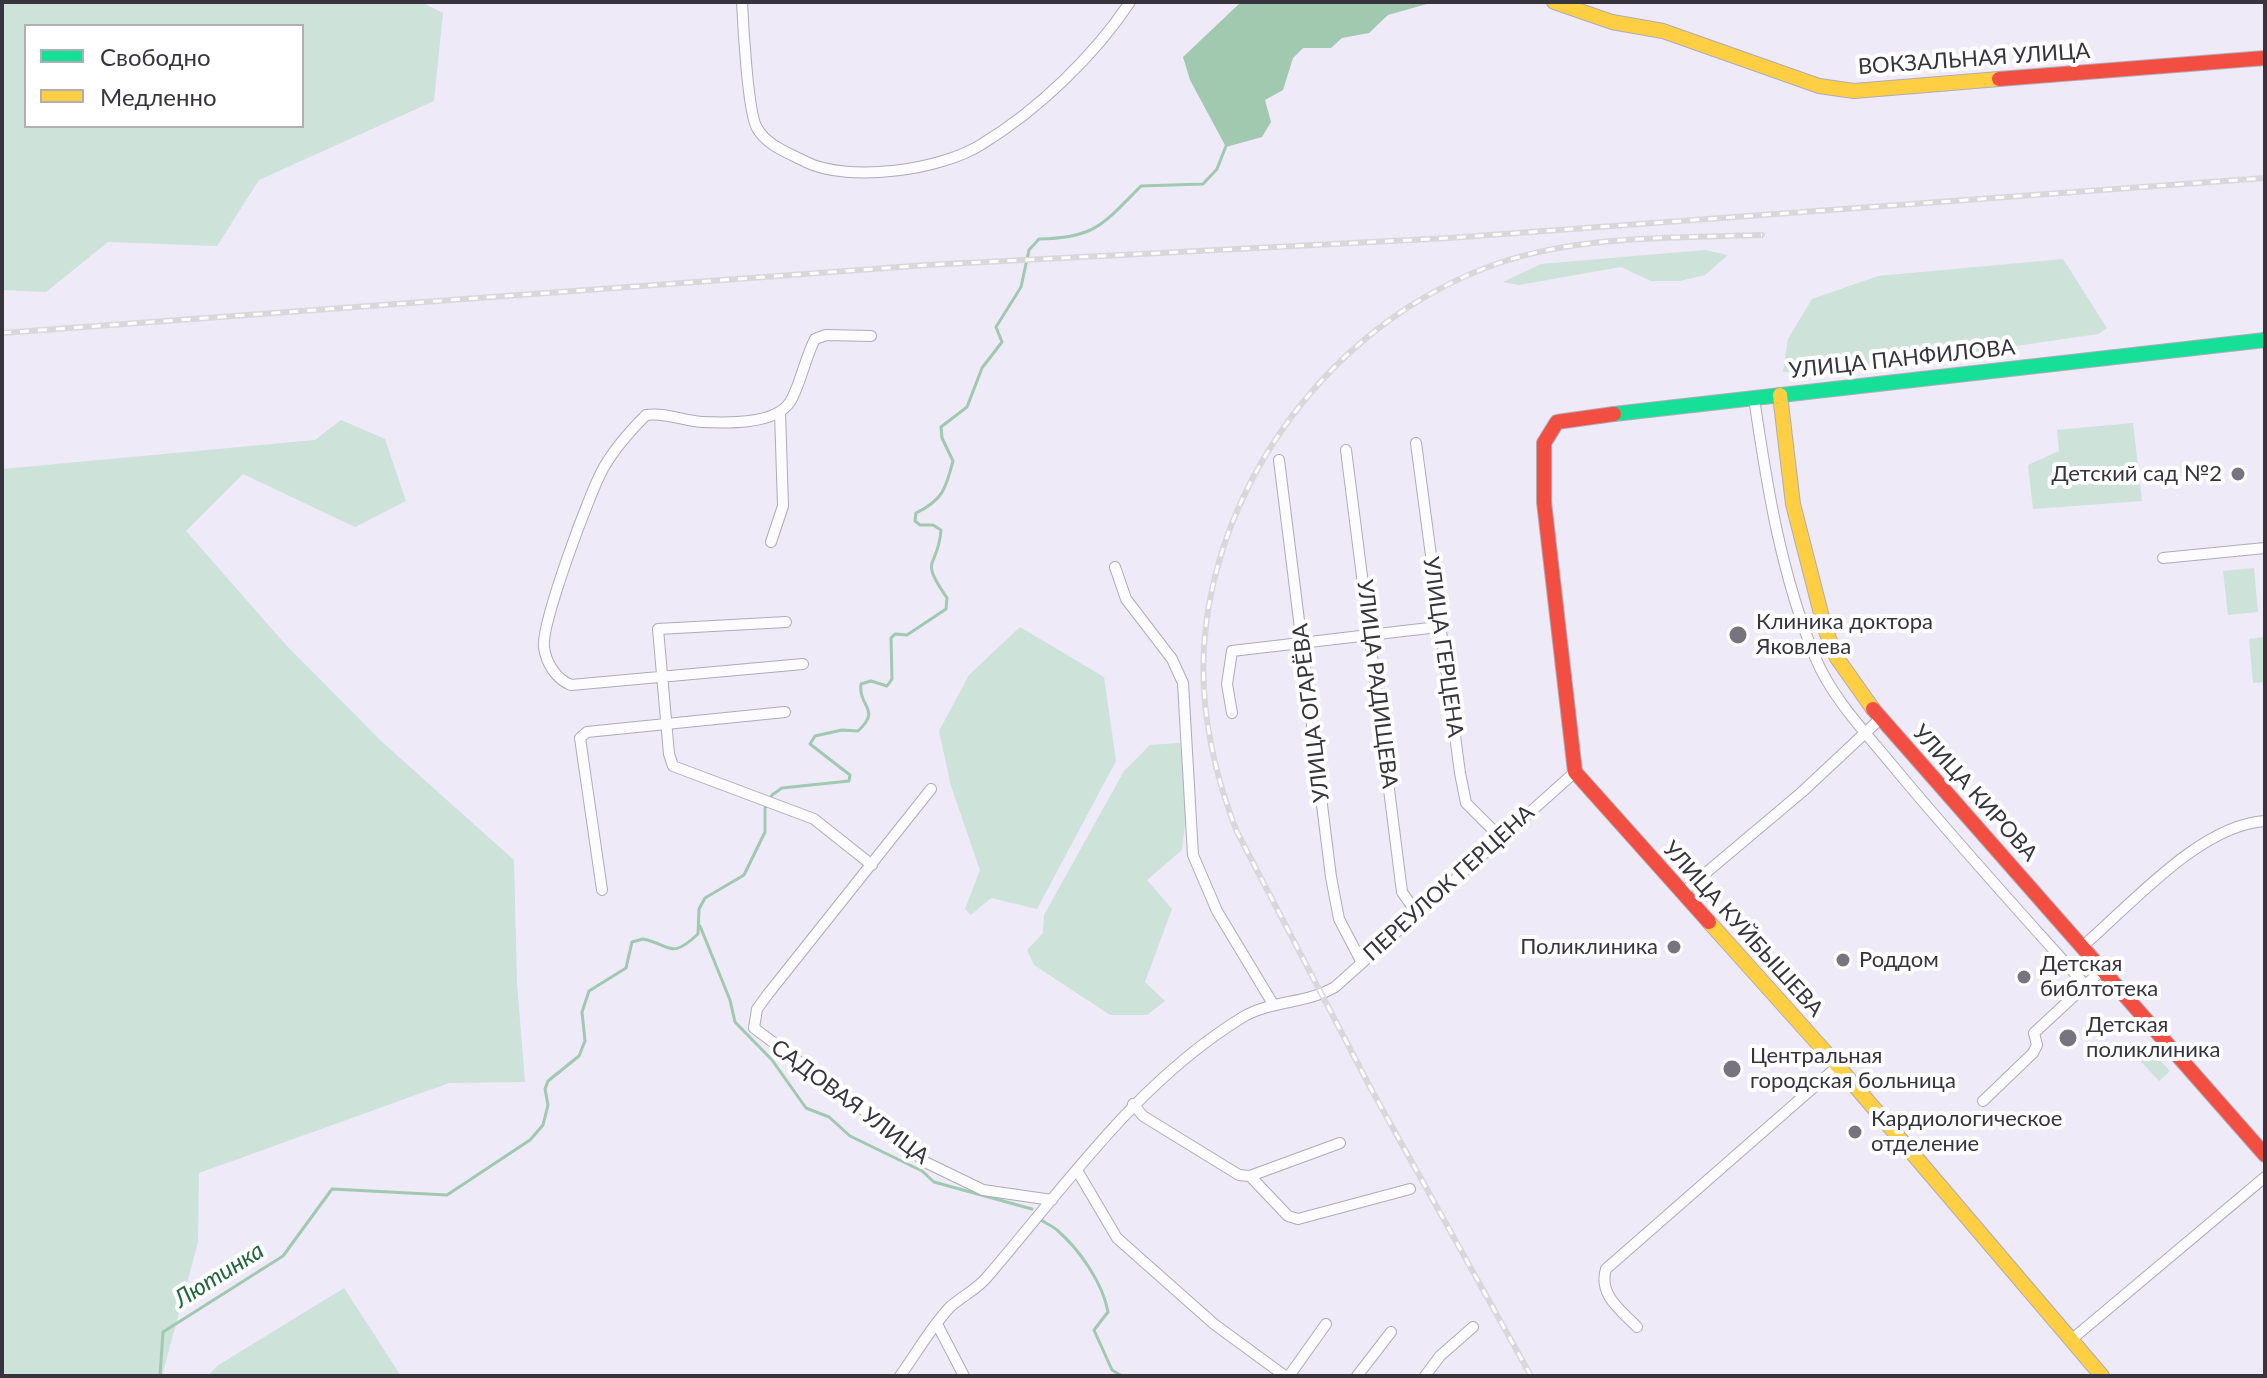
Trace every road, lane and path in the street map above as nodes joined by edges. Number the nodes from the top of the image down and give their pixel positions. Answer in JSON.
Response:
{"nodes":[{"id":1,"x":742,"y":2,"type":"edge"},
{"id":2,"x":1130,"y":2,"type":"edge"},
{"id":3,"x":1554,"y":2,"type":"edge"},
{"id":4,"x":2265,"y":58,"type":"edge"},
{"id":5,"x":871,"y":336,"type":"dead end"},
{"id":6,"x":2265,"y":340,"type":"edge"},
{"id":7,"x":1780,"y":395,"type":"junction"},
{"id":8,"x":1754,"y":398,"type":"junction"},
{"id":9,"x":780,"y":412,"type":"junction"},
{"id":10,"x":1416,"y":443,"type":"dead end"},
{"id":11,"x":1346,"y":450,"type":"dead end"},
{"id":12,"x":1279,"y":460,"type":"dead end"},
{"id":13,"x":771,"y":542,"type":"dead end"},
{"id":14,"x":2265,"y":548,"type":"edge"},
{"id":15,"x":2163,"y":558,"type":"dead end"},
{"id":16,"x":1115,"y":567,"type":"dead end"},
{"id":17,"x":786,"y":622,"type":"dead end"},
{"id":18,"x":1438,"y":627,"type":"junction"},
{"id":19,"x":1372,"y":635,"type":"junction"},
{"id":20,"x":1303,"y":642,"type":"junction"},
{"id":21,"x":803,"y":664,"type":"dead end"},
{"id":22,"x":660,"y":679,"type":"junction"},
{"id":23,"x":785,"y":712,"type":"dead end"},
{"id":24,"x":1232,"y":713,"type":"dead end"},
{"id":25,"x":1880,"y":719,"type":"junction"},
{"id":26,"x":665,"y":724,"type":"junction"},
{"id":27,"x":1866,"y":734,"type":"junction"},
{"id":28,"x":1575,"y":772,"type":"junction"},
{"id":29,"x":931,"y":789,"type":"dead end"},
{"id":30,"x":2265,"y":821,"type":"edge"},
{"id":31,"x":1500,"y":837,"type":"junction"},
{"id":32,"x":872,"y":865,"type":"junction"},
{"id":33,"x":602,"y":890,"type":"dead end"},
{"id":34,"x":1682,"y":893,"type":"junction"},
{"id":35,"x":1418,"y":915,"type":"junction"},
{"id":36,"x":2083,"y":946,"type":"junction"},
{"id":37,"x":1361,"y":961,"type":"junction"},
{"id":38,"x":2103,"y":969,"type":"junction"},
{"id":39,"x":2085,"y":985,"type":"junction"},
{"id":40,"x":1273,"y":1004,"type":"junction"},
{"id":41,"x":1838,"y":1066,"type":"junction"},
{"id":42,"x":1983,"y":1101,"type":"dead end"},
{"id":43,"x":1133,"y":1104,"type":"junction"},
{"id":44,"x":1340,"y":1143,"type":"dead end"},
{"id":45,"x":2265,"y":1155,"type":"edge"},
{"id":46,"x":1078,"y":1172,"type":"junction"},
{"id":47,"x":1250,"y":1176,"type":"junction"},
{"id":48,"x":2265,"y":1177,"type":"edge"},
{"id":49,"x":1410,"y":1189,"type":"dead end"},
{"id":50,"x":1052,"y":1200,"type":"junction"},
{"id":51,"x":1326,"y":1324,"type":"dead end"},
{"id":52,"x":938,"y":1326,"type":"junction"},
{"id":53,"x":1473,"y":1327,"type":"dead end"},
{"id":54,"x":1637,"y":1327,"type":"dead end"},
{"id":55,"x":1391,"y":1332,"type":"dead end"},
{"id":56,"x":2071,"y":1340,"type":"junction"},
{"id":57,"x":900,"y":1376,"type":"edge"},
{"id":58,"x":964,"y":1376,"type":"edge"},
{"id":59,"x":1287,"y":1376,"type":"edge"},
{"id":60,"x":1357,"y":1376,"type":"edge"},
{"id":61,"x":1425,"y":1376,"type":"edge"},
{"id":62,"x":2102,"y":1376,"type":"edge"}],
"edges":[{"from":1,"to":2,"type":"street"},
{"from":3,"to":4,"type":"street","name":"ВОКЗАЛЬНАЯ УЛИЦА"},
{"from":5,"to":9,"type":"street"},
{"from":6,"to":7,"type":"street","name":"УЛИЦА ПАНФИЛОВА"},
{"from":7,"to":8,"type":"street","name":"УЛИЦА ПАНФИЛОВА"},
{"from":7,"to":25,"type":"street","name":"УЛИЦА КИРОВА"},
{"from":8,"to":27,"type":"street","name":"УЛИЦА КИРОВА"},
{"from":8,"to":28,"type":"street","name":"УЛИЦА ПАНФИЛОВА"},
{"from":9,"to":13,"type":"street"},
{"from":9,"to":22,"type":"street"},
{"from":10,"to":18,"type":"street","name":"УЛИЦА ГЕРЦЕНА"},
{"from":11,"to":19,"type":"street","name":"УЛИЦА РАДИЩЕВА"},
{"from":12,"to":20,"type":"street","name":"УЛИЦА ОГАРЁВА"},
{"from":14,"to":15,"type":"street"},
{"from":16,"to":40,"type":"street"},
{"from":17,"to":22,"type":"street"},
{"from":18,"to":19,"type":"street"},
{"from":18,"to":31,"type":"street","name":"УЛИЦА ГЕРЦЕНА"},
{"from":19,"to":20,"type":"street"},
{"from":19,"to":35,"type":"street","name":"УЛИЦА РАДИЩЕВА"},
{"from":20,"to":24,"type":"street"},
{"from":20,"to":37,"type":"street","name":"УЛИЦА ОГАРЁВА"},
{"from":21,"to":22,"type":"street"},
{"from":22,"to":26,"type":"street"},
{"from":23,"to":26,"type":"street"},
{"from":25,"to":27,"type":"street"},
{"from":25,"to":36,"type":"street","name":"УЛИЦА КИРОВА"},
{"from":26,"to":32,"type":"street"},
{"from":26,"to":33,"type":"street"},
{"from":27,"to":34,"type":"street"},
{"from":27,"to":39,"type":"street","name":"УЛИЦА КИРОВА"},
{"from":28,"to":31,"type":"street","name":"ПЕРЕУЛОК ГЕРЦЕНА"},
{"from":28,"to":34,"type":"street","name":"УЛИЦА КУЙБЫШЕВА"},
{"from":29,"to":32,"type":"street","name":"САДОВАЯ УЛИЦА"},
{"from":30,"to":36,"type":"street"},
{"from":31,"to":35,"type":"street","name":"ПЕРЕУЛОК ГЕРЦЕНА"},
{"from":32,"to":50,"type":"street","name":"САДОВАЯ УЛИЦА"},
{"from":34,"to":41,"type":"street","name":"УЛИЦА КУЙБЫШЕВА"},
{"from":35,"to":37,"type":"street","name":"ПЕРЕУЛОК ГЕРЦЕНА"},
{"from":36,"to":38,"type":"street","name":"УЛИЦА КИРОВА"},
{"from":37,"to":40,"type":"street","name":"ПЕРЕУЛОК ГЕРЦЕНА"},
{"from":38,"to":39,"type":"street"},
{"from":38,"to":45,"type":"street","name":"УЛИЦА КИРОВА"},
{"from":39,"to":42,"type":"street"},
{"from":40,"to":43,"type":"street"},
{"from":41,"to":54,"type":"street"},
{"from":41,"to":56,"type":"street","name":"УЛИЦА КУЙБЫШЕВА"},
{"from":43,"to":46,"type":"street"},
{"from":43,"to":47,"type":"street"},
{"from":44,"to":47,"type":"street"},
{"from":46,"to":50,"type":"street"},
{"from":46,"to":59,"type":"street"},
{"from":47,"to":49,"type":"street"},
{"from":48,"to":56,"type":"street"},
{"from":50,"to":52,"type":"street"},
{"from":51,"to":59,"type":"street"},
{"from":52,"to":57,"type":"street"},
{"from":52,"to":58,"type":"street"},
{"from":53,"to":61,"type":"street"},
{"from":55,"to":60,"type":"street"},
{"from":56,"to":62,"type":"street","name":"УЛИЦА КУЙБЫШЕВА"}]}
